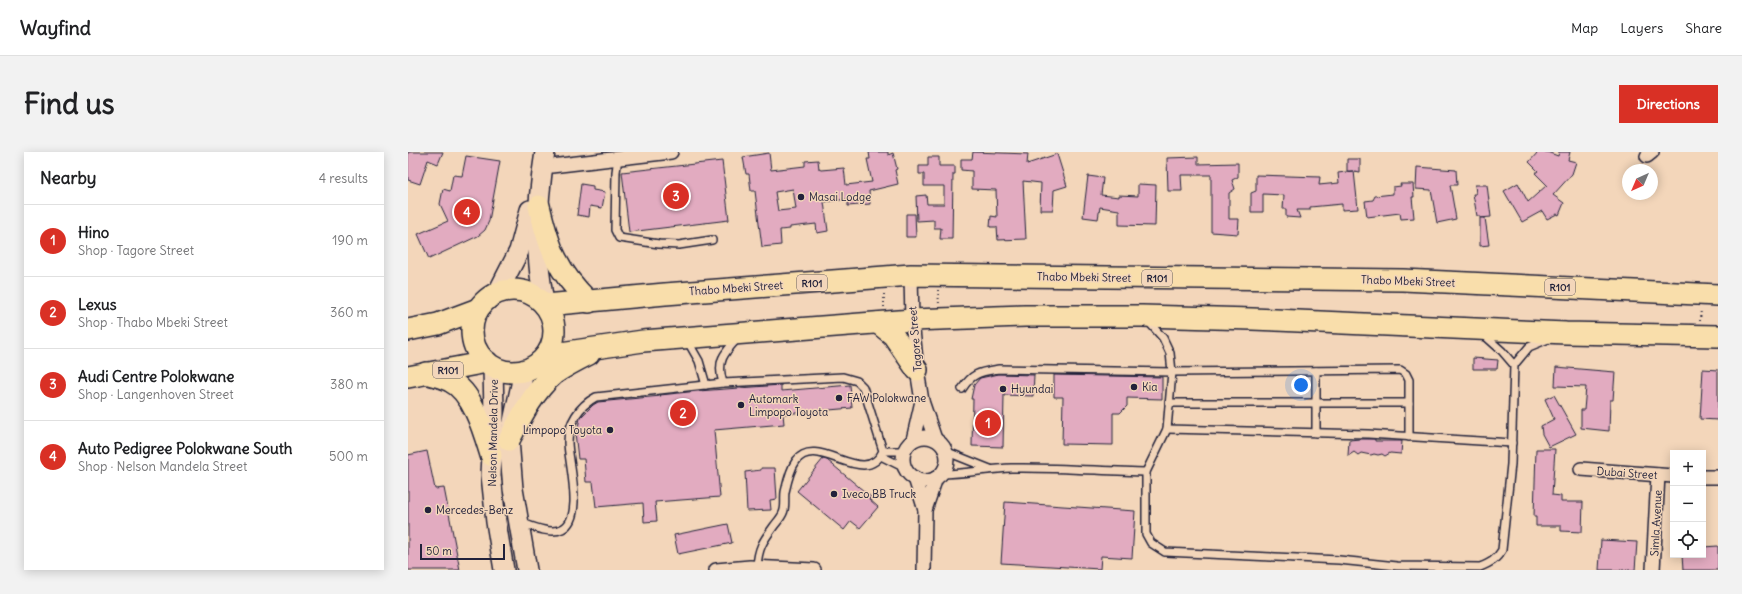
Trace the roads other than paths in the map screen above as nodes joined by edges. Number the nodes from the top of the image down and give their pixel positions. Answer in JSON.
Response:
{"nodes":[{"id":1,"x":671,"y":152,"type":"edge"},
{"id":2,"x":656,"y":153,"type":"edge"},
{"id":3,"x":618,"y":158,"type":"junction"},
{"id":4,"x":543,"y":161,"type":"edge"},
{"id":5,"x":539,"y":206,"type":"junction"},
{"id":6,"x":712,"y":240,"type":"dead end"},
{"id":7,"x":911,"y":275,"type":"junction"},
{"id":8,"x":498,"y":292,"type":"junction"},
{"id":9,"x":1710,"y":295,"type":"edge"},
{"id":10,"x":589,"y":302,"type":"junction"},
{"id":11,"x":545,"y":304,"type":"junction"},
{"id":12,"x":478,"y":308,"type":"junction"},
{"id":13,"x":1142,"y":316,"type":"junction"},
{"id":14,"x":912,"y":320,"type":"junction"},
{"id":15,"x":881,"y":323,"type":"junction"},
{"id":16,"x":1477,"y":329,"type":"junction"},
{"id":17,"x":408,"y":330,"type":"edge"},
{"id":18,"x":1566,"y":333,"type":"junction"},
{"id":19,"x":741,"y":334,"type":"junction"},
{"id":20,"x":1709,"y":336,"type":"edge"},
{"id":21,"x":686,"y":338,"type":"junction"},
{"id":22,"x":600,"y":348,"type":"junction"},
{"id":23,"x":547,"y":355,"type":"junction"},
{"id":24,"x":490,"y":364,"type":"junction"},
{"id":25,"x":1514,"y":365,"type":"junction"},
{"id":26,"x":917,"y":370,"type":"junction"},
{"id":27,"x":524,"y":371,"type":"junction"},
{"id":28,"x":1316,"y":371,"type":"junction"},
{"id":29,"x":1172,"y":372,"type":"junction"},
{"id":30,"x":417,"y":375,"type":"edge"},
{"id":31,"x":723,"y":383,"type":"junction"},
{"id":32,"x":706,"y":385,"type":"junction"},
{"id":33,"x":962,"y":389,"type":"dead end"},
{"id":34,"x":922,"y":401,"type":"junction"},
{"id":35,"x":1169,"y":403,"type":"junction"},
{"id":36,"x":1316,"y":403,"type":"junction"},
{"id":37,"x":1409,"y":403,"type":"junction"},
{"id":38,"x":1167,"y":429,"type":"junction"},
{"id":39,"x":1316,"y":433,"type":"junction"},
{"id":40,"x":1409,"y":437,"type":"junction"},
{"id":41,"x":935,"y":439,"type":"junction"},
{"id":42,"x":509,"y":440,"type":"junction"},
{"id":43,"x":913,"y":440,"type":"junction"},
{"id":44,"x":1512,"y":442,"type":"junction"},
{"id":45,"x":945,"y":450,"type":"junction"},
{"id":46,"x":905,"y":451,"type":"junction"},
{"id":47,"x":882,"y":454,"type":"junction"},
{"id":48,"x":491,"y":455,"type":"junction"},
{"id":49,"x":905,"y":468,"type":"junction"},
{"id":50,"x":991,"y":469,"type":"junction"},
{"id":51,"x":1581,"y":469,"type":"dead end"},
{"id":52,"x":1146,"y":472,"type":"junction"},
{"id":53,"x":1658,"y":475,"type":"junction"},
{"id":54,"x":939,"y":476,"type":"junction"},
{"id":55,"x":1670,"y":476,"type":"edge"},
{"id":56,"x":1706,"y":477,"type":"edge"},
{"id":57,"x":1718,"y":477,"type":"edge"},
{"id":58,"x":915,"y":478,"type":"junction"},
{"id":59,"x":925,"y":510,"type":"junction"},
{"id":60,"x":518,"y":521,"type":"junction"},
{"id":61,"x":525,"y":562,"type":"edge"},
{"id":62,"x":500,"y":566,"type":"edge"},
{"id":63,"x":752,"y":568,"type":"edge"},
{"id":64,"x":539,"y":570,"type":"edge"},
{"id":65,"x":716,"y":570,"type":"edge"},
{"id":66,"x":814,"y":570,"type":"edge"},
{"id":67,"x":924,"y":570,"type":"edge"},
{"id":68,"x":1653,"y":570,"type":"edge"}],
"edges":[{"from":1,"to":2,"type":"street"},
{"from":2,"to":3,"type":"street"},
{"from":3,"to":4,"type":"street"},
{"from":3,"to":6,"type":"lane"},
{"from":4,"to":5,"type":"main road"},
{"from":4,"to":8,"type":"main road"},
{"from":5,"to":10,"type":"main road"},
{"from":5,"to":11,"type":"main road"},
{"from":7,"to":9,"type":"main road","name":"Thabo Mbeki Street","number":"R101"},
{"from":7,"to":10,"type":"main road","name":"Thabo Mbeki Street","number":"R101"},
{"from":7,"to":14,"type":"street","name":"Tagore Street"},
{"from":8,"to":11,"type":"main road"},
{"from":8,"to":12,"type":"main road"},
{"from":10,"to":11,"type":"main road","name":"Thabo Mbeki Street","number":"R101"},
{"from":11,"to":23,"type":"main road"},
{"from":12,"to":17,"type":"main road"},
{"from":12,"to":24,"type":"main road"},
{"from":13,"to":14,"type":"main road"},
{"from":13,"to":16,"type":"main road"},
{"from":13,"to":29,"type":"lane"},
{"from":14,"to":15,"type":"main road"},
{"from":14,"to":26,"type":"street","name":"Tagore Street"},
{"from":15,"to":19,"type":"main road"},
{"from":15,"to":26,"type":"main road"},
{"from":16,"to":18,"type":"main road"},
{"from":16,"to":25,"type":"lane"},
{"from":18,"to":20,"type":"main road"},
{"from":18,"to":25,"type":"lane"},
{"from":19,"to":21,"type":"main road"},
{"from":19,"to":31,"type":"lane"},
{"from":21,"to":22,"type":"main road"},
{"from":21,"to":32,"type":"lane"},
{"from":22,"to":23,"type":"main road"},
{"from":22,"to":42,"type":"main road"},
{"from":23,"to":27,"type":"main road"},
{"from":24,"to":27,"type":"main road","number":"R101"},
{"from":24,"to":30,"type":"main road","number":"R101"},
{"from":24,"to":48,"type":"main road","name":"Nelson Mandela Drive"},
{"from":25,"to":44,"type":"lane"},
{"from":26,"to":34,"type":"street","name":"Tagore Street"},
{"from":27,"to":42,"type":"main road","name":"Nelson Mandela Drive"},
{"from":28,"to":29,"type":"lane"},
{"from":28,"to":36,"type":"lane"},
{"from":28,"to":37,"type":"lane"},
{"from":29,"to":33,"type":"lane"},
{"from":29,"to":35,"type":"lane"},
{"from":30,"to":48,"type":"main road"},
{"from":31,"to":32,"type":"lane"},
{"from":31,"to":47,"type":"lane"},
{"from":32,"to":60,"type":"lane"},
{"from":34,"to":41,"type":"street","name":"Tagore Street"},
{"from":34,"to":43,"type":"street","name":"Tagore Street"},
{"from":35,"to":36,"type":"lane"},
{"from":35,"to":38,"type":"lane"},
{"from":36,"to":37,"type":"lane"},
{"from":36,"to":39,"type":"lane"},
{"from":37,"to":40,"type":"lane"},
{"from":38,"to":39,"type":"lane"},
{"from":38,"to":52,"type":"lane"},
{"from":39,"to":40,"type":"lane"},
{"from":40,"to":44,"type":"lane"},
{"from":41,"to":43,"type":"street"},
{"from":41,"to":45,"type":"street","name":"Tagore Street"},
{"from":42,"to":60,"type":"main road","name":"Nelson Mandela Drive"},
{"from":43,"to":46,"type":"street","name":"Tagore Street"},
{"from":44,"to":52,"type":"lane"},
{"from":45,"to":50,"type":"lane"},
{"from":45,"to":54,"type":"street"},
{"from":46,"to":47,"type":"lane"},
{"from":46,"to":49,"type":"street"},
{"from":47,"to":49,"type":"lane"},
{"from":47,"to":63,"type":"lane"},
{"from":48,"to":62,"type":"main road","name":"Nelson Mandela Drive"},
{"from":49,"to":58,"type":"street"},
{"from":50,"to":52,"type":"lane"},
{"from":50,"to":54,"type":"lane"},
{"from":51,"to":53,"type":"street","name":"Dubai Street"},
{"from":53,"to":55,"type":"street","name":"Dubai Street"},
{"from":53,"to":68,"type":"street","name":"Simla Avenue"},
{"from":54,"to":58,"type":"street"},
{"from":54,"to":59,"type":"street"},
{"from":56,"to":57,"type":"street"},
{"from":58,"to":59,"type":"street"},
{"from":59,"to":67,"type":"street"},
{"from":60,"to":61,"type":"main road","name":"Nelson Mandela Drive"},
{"from":61,"to":64,"type":"main road"},
{"from":63,"to":65,"type":"street"},
{"from":63,"to":66,"type":"street"}]}
